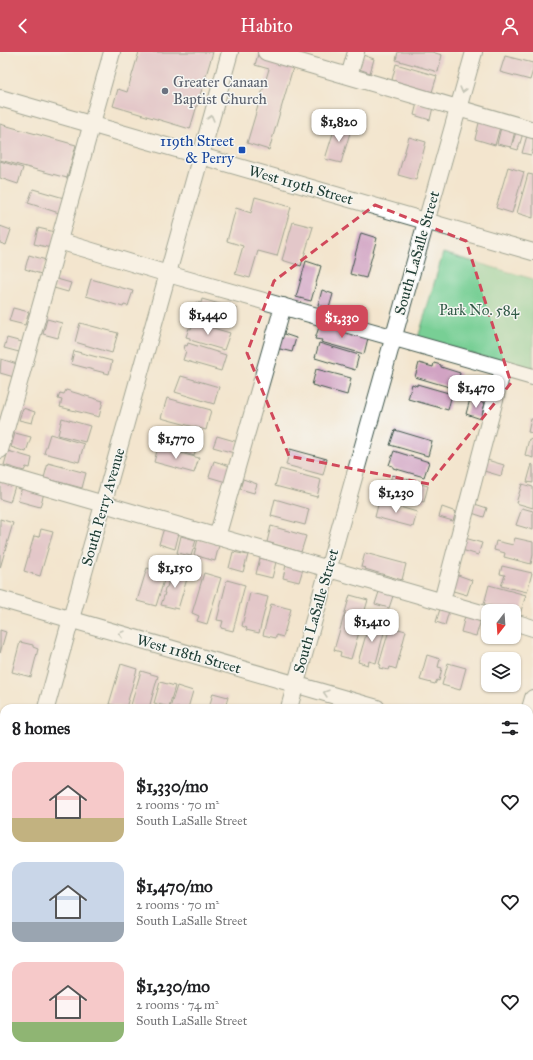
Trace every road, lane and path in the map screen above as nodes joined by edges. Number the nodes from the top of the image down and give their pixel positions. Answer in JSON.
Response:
{"nodes":[{"id":1,"x":112,"y":52,"type":"edge"},
{"id":2,"x":230,"y":52,"type":"edge"},
{"id":3,"x":266,"y":52,"type":"edge"},
{"id":4,"x":356,"y":52,"type":"edge"},
{"id":5,"x":474,"y":52,"type":"edge"},
{"id":6,"x":349,"y":76,"type":"junction"},
{"id":7,"x":0,"y":98,"type":"edge"},
{"id":8,"x":458,"y":108,"type":"junction"},
{"id":9,"x":92,"y":124,"type":"junction"},
{"id":10,"x":533,"y":130,"type":"edge"},
{"id":11,"x":200,"y":156,"type":"junction"},
{"id":12,"x":426,"y":221,"type":"junction"},
{"id":13,"x":59,"y":241,"type":"junction"},
{"id":14,"x":533,"y":252,"type":"edge"},
{"id":15,"x":168,"y":274,"type":"junction"},
{"id":16,"x":283,"y":306,"type":"junction"},
{"id":17,"x":393,"y":338,"type":"junction"},
{"id":18,"x":503,"y":369,"type":"junction"},
{"id":19,"x":533,"y":377,"type":"edge"},
{"id":20,"x":0,"y":450,"type":"edge"},
{"id":21,"x":0,"y":474,"type":"edge"},
{"id":22,"x":103,"y":504,"type":"junction"},
{"id":23,"x":217,"y":537,"type":"junction"},
{"id":24,"x":328,"y":569,"type":"junction"},
{"id":25,"x":0,"y":599,"type":"edge"},
{"id":26,"x":442,"y":601,"type":"junction"},
{"id":27,"x":481,"y":613,"type":"edge"},
{"id":28,"x":71,"y":620,"type":"junction"},
{"id":29,"x":521,"y":624,"type":"edge"},
{"id":30,"x":533,"y":628,"type":"edge"},
{"id":31,"x":296,"y":684,"type":"junction"},
{"id":32,"x":47,"y":704,"type":"edge"},
{"id":33,"x":290,"y":704,"type":"edge"},
{"id":34,"x":364,"y":704,"type":"edge"}],
"edges":[{"from":1,"to":9,"type":"street"},
{"from":11,"to":2,"type":"street","name":"South Perry Avenue","one_way":true},
{"from":3,"to":6,"type":"street"},
{"from":4,"to":6,"type":"street"},
{"from":5,"to":8,"type":"street","name":"South LaSalle Street","one_way":true},
{"from":6,"to":8,"type":"street"},
{"from":7,"to":9,"type":"street","name":"West 119th Street"},
{"from":8,"to":10,"type":"street"},
{"from":8,"to":12,"type":"street","name":"South LaSalle Street"},
{"from":9,"to":11,"type":"street","name":"West 119th Street"},
{"from":9,"to":13,"type":"street"},
{"from":11,"to":12,"type":"street","name":"West 119th Street"},
{"from":11,"to":15,"type":"street","name":"South Perry Avenue"},
{"from":12,"to":14,"type":"street","name":"West 119th Street"},
{"from":12,"to":17,"type":"street","name":"South LaSalle Street"},
{"from":13,"to":15,"type":"street"},
{"from":13,"to":20,"type":"street"},
{"from":15,"to":16,"type":"street"},
{"from":15,"to":22,"type":"street","name":"South Perry Avenue"},
{"from":16,"to":17,"type":"street"},
{"from":16,"to":23,"type":"street"},
{"from":17,"to":18,"type":"street"},
{"from":17,"to":24,"type":"street","name":"South LaSalle Street"},
{"from":18,"to":19,"type":"street"},
{"from":18,"to":26,"type":"street"},
{"from":21,"to":22,"type":"street"},
{"from":22,"to":23,"type":"street"},
{"from":22,"to":28,"type":"street","name":"South Perry Avenue"},
{"from":23,"to":24,"type":"street"},
{"from":24,"to":26,"type":"street"},
{"from":24,"to":31,"type":"street","name":"South LaSalle Street"},
{"from":25,"to":28,"type":"street","name":"West 118th Street"},
{"from":26,"to":27,"type":"street"},
{"from":31,"to":28,"type":"street","name":"West 118th Street","one_way":true},
{"from":28,"to":32,"type":"street","name":"South Perry Avenue"},
{"from":29,"to":30,"type":"street"},
{"from":31,"to":33,"type":"street","name":"South LaSalle Street"},
{"from":34,"to":31,"type":"street","name":"West 118th Street","one_way":true}]}
